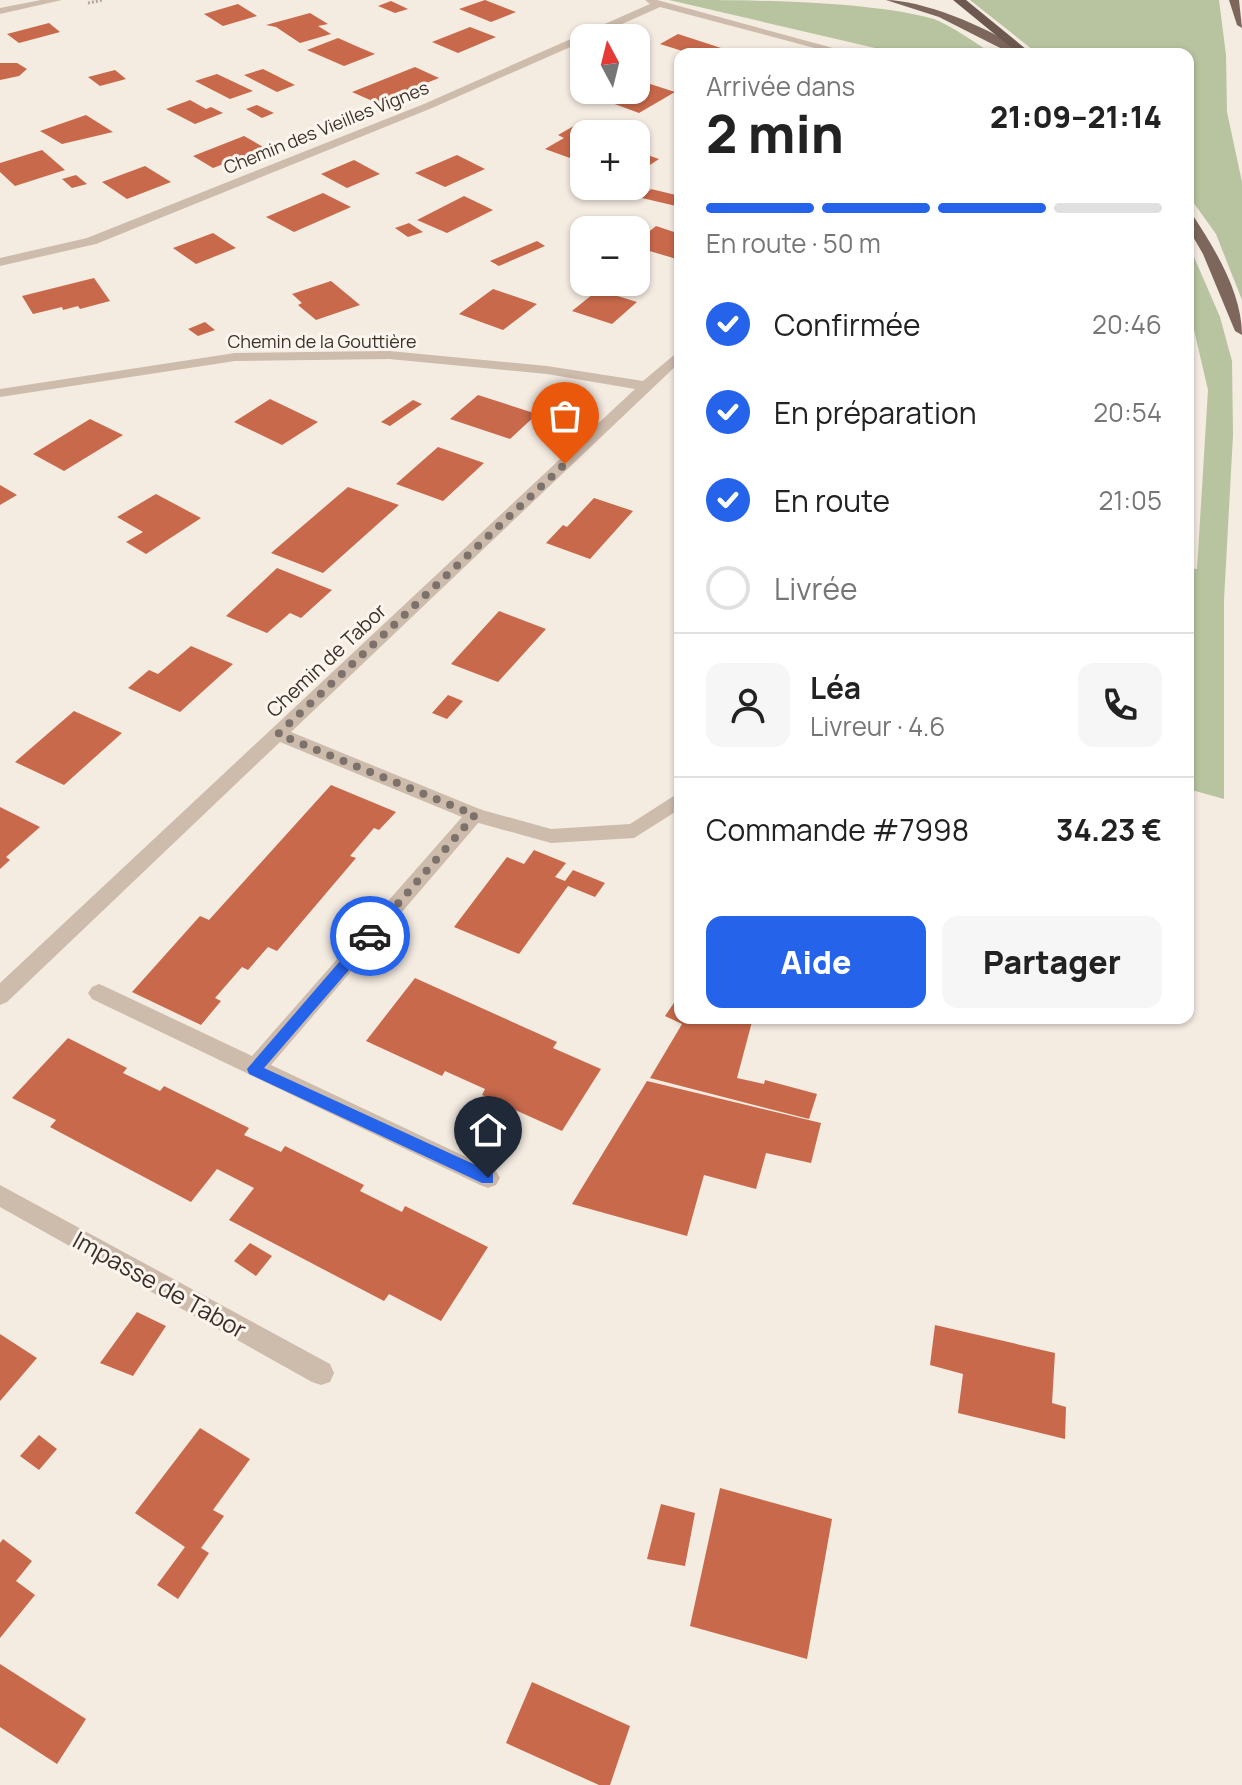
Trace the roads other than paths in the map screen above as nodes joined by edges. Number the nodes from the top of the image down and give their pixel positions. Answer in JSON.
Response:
{"nodes":[{"id":1,"x":57,"y":0,"type":"edge"},
{"id":2,"x":891,"y":0,"type":"edge"},
{"id":3,"x":959,"y":0,"type":"edge"},
{"id":4,"x":1234,"y":0,"type":"edge"},
{"id":5,"x":653,"y":2,"type":"edge"},
{"id":6,"x":0,"y":11,"type":"edge"},
{"id":7,"x":1242,"y":25,"type":"edge"},
{"id":8,"x":827,"y":48,"type":"edge"},
{"id":9,"x":1008,"y":48,"type":"edge"},
{"id":10,"x":1019,"y":48,"type":"edge"},
{"id":11,"x":1194,"y":227,"type":"edge"},
{"id":12,"x":0,"y":262,"type":"edge"},
{"id":13,"x":1242,"y":331,"type":"edge"},
{"id":14,"x":674,"y":359,"type":"edge"},
{"id":15,"x":645,"y":386,"type":"junction"},
{"id":16,"x":0,"y":393,"type":"edge"},
{"id":17,"x":278,"y":734,"type":"junction"},
{"id":18,"x":674,"y":803,"type":"edge"},
{"id":19,"x":475,"y":815,"type":"junction"},
{"id":20,"x":99,"y":993,"type":"dead end"},
{"id":21,"x":0,"y":996,"type":"edge"},
{"id":22,"x":254,"y":1069,"type":"junction"},
{"id":23,"x":488,"y":1178,"type":"dead end"},
{"id":24,"x":0,"y":1195,"type":"edge"},
{"id":25,"x":321,"y":1373,"type":"dead end"}],
"edges":[{"from":1,"to":6,"type":"street"},
{"from":2,"to":9,"type":"main road"},
{"from":3,"to":10,"type":"highway"},
{"from":4,"to":7,"type":"main road"},
{"from":5,"to":8,"type":"street"},
{"from":5,"to":12,"type":"street","name":"Chemin des Vieilles Vignes"},
{"from":11,"to":13,"type":"main road"},
{"from":14,"to":15,"type":"street","name":"Chemin de Tabor"},
{"from":15,"to":16,"type":"street","name":"Chemin de la Gouttière"},
{"from":15,"to":17,"type":"street","name":"Chemin de Tabor"},
{"from":17,"to":19,"type":"street"},
{"from":17,"to":21,"type":"street","name":"Chemin de Tabor"},
{"from":18,"to":19,"type":"street"},
{"from":19,"to":22,"type":"street"},
{"from":20,"to":22,"type":"street"},
{"from":22,"to":23,"type":"street"},
{"from":24,"to":25,"type":"street","name":"Impasse de Tabor"}]}
